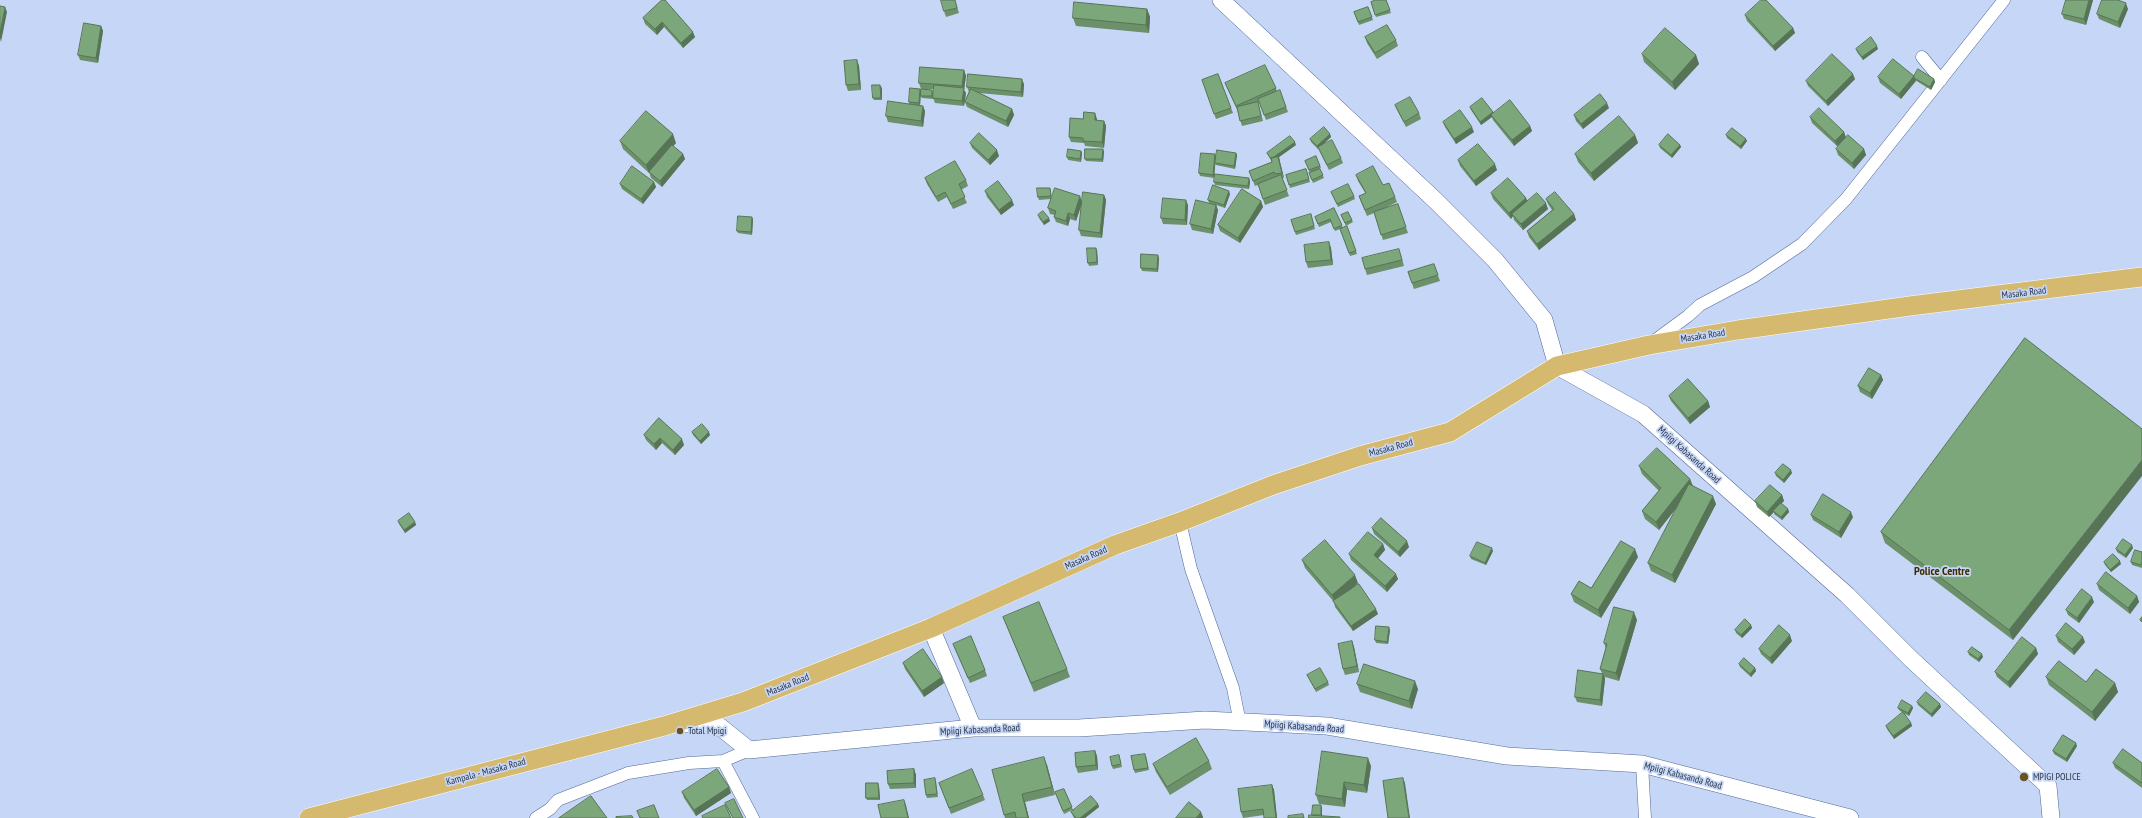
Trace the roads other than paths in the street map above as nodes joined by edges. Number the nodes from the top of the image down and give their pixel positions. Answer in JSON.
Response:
{"nodes":[{"id":1,"x":1221,"y":0,"type":"edge"},
{"id":2,"x":2004,"y":0,"type":"edge"},
{"id":3,"x":1922,"y":57,"type":"dead end"},
{"id":4,"x":1941,"y":80,"type":"junction"},
{"id":5,"x":2142,"y":277,"type":"edge"},
{"id":6,"x":1649,"y":345,"type":"junction"},
{"id":7,"x":1557,"y":366,"type":"junction"},
{"id":8,"x":1180,"y":522,"type":"junction"},
{"id":9,"x":932,"y":628,"type":"junction"},
{"id":10,"x":1240,"y":723,"type":"junction"},
{"id":11,"x":664,"y":726,"type":"junction"},
{"id":12,"x":974,"y":728,"type":"junction"},
{"id":13,"x":749,"y":750,"type":"junction"},
{"id":14,"x":723,"y":761,"type":"junction"},
{"id":15,"x":1642,"y":764,"type":"junction"},
{"id":16,"x":309,"y":818,"type":"edge"},
{"id":17,"x":536,"y":818,"type":"edge"},
{"id":18,"x":753,"y":818,"type":"edge"},
{"id":19,"x":1646,"y":818,"type":"edge"},
{"id":20,"x":1850,"y":818,"type":"edge"},
{"id":21,"x":2051,"y":818,"type":"edge"}],
"edges":[{"from":1,"to":7,"type":"main road"},
{"from":2,"to":4,"type":"street"},
{"from":3,"to":4,"type":"street"},
{"from":4,"to":6,"type":"street"},
{"from":5,"to":6,"type":"main road","name":"Masaka Road"},
{"from":6,"to":7,"type":"main road","name":"Masaka Road"},
{"from":7,"to":8,"type":"main road","name":"Masaka Road"},
{"from":7,"to":21,"type":"main road","name":"Mpiigi Kabasanda Road"},
{"from":8,"to":9,"type":"main road","name":"Masaka Road"},
{"from":8,"to":10,"type":"street"},
{"from":9,"to":11,"type":"main road","name":"Masaka Road"},
{"from":9,"to":12,"type":"main road"},
{"from":10,"to":12,"type":"main road","name":"Mpiigi Kabasanda Road"},
{"from":10,"to":15,"type":"main road","name":"Mpiigi Kabasanda Road"},
{"from":11,"to":13,"type":"main road"},
{"from":11,"to":16,"type":"main road","name":"Kampala - Masaka Road"},
{"from":12,"to":13,"type":"main road","name":"Mpiigi Kabasanda Road"},
{"from":13,"to":14,"type":"street"},
{"from":14,"to":17,"type":"street"},
{"from":14,"to":18,"type":"street"},
{"from":15,"to":19,"type":"street"},
{"from":15,"to":20,"type":"main road","name":"Mpiigi Kabasanda Road"}]}
